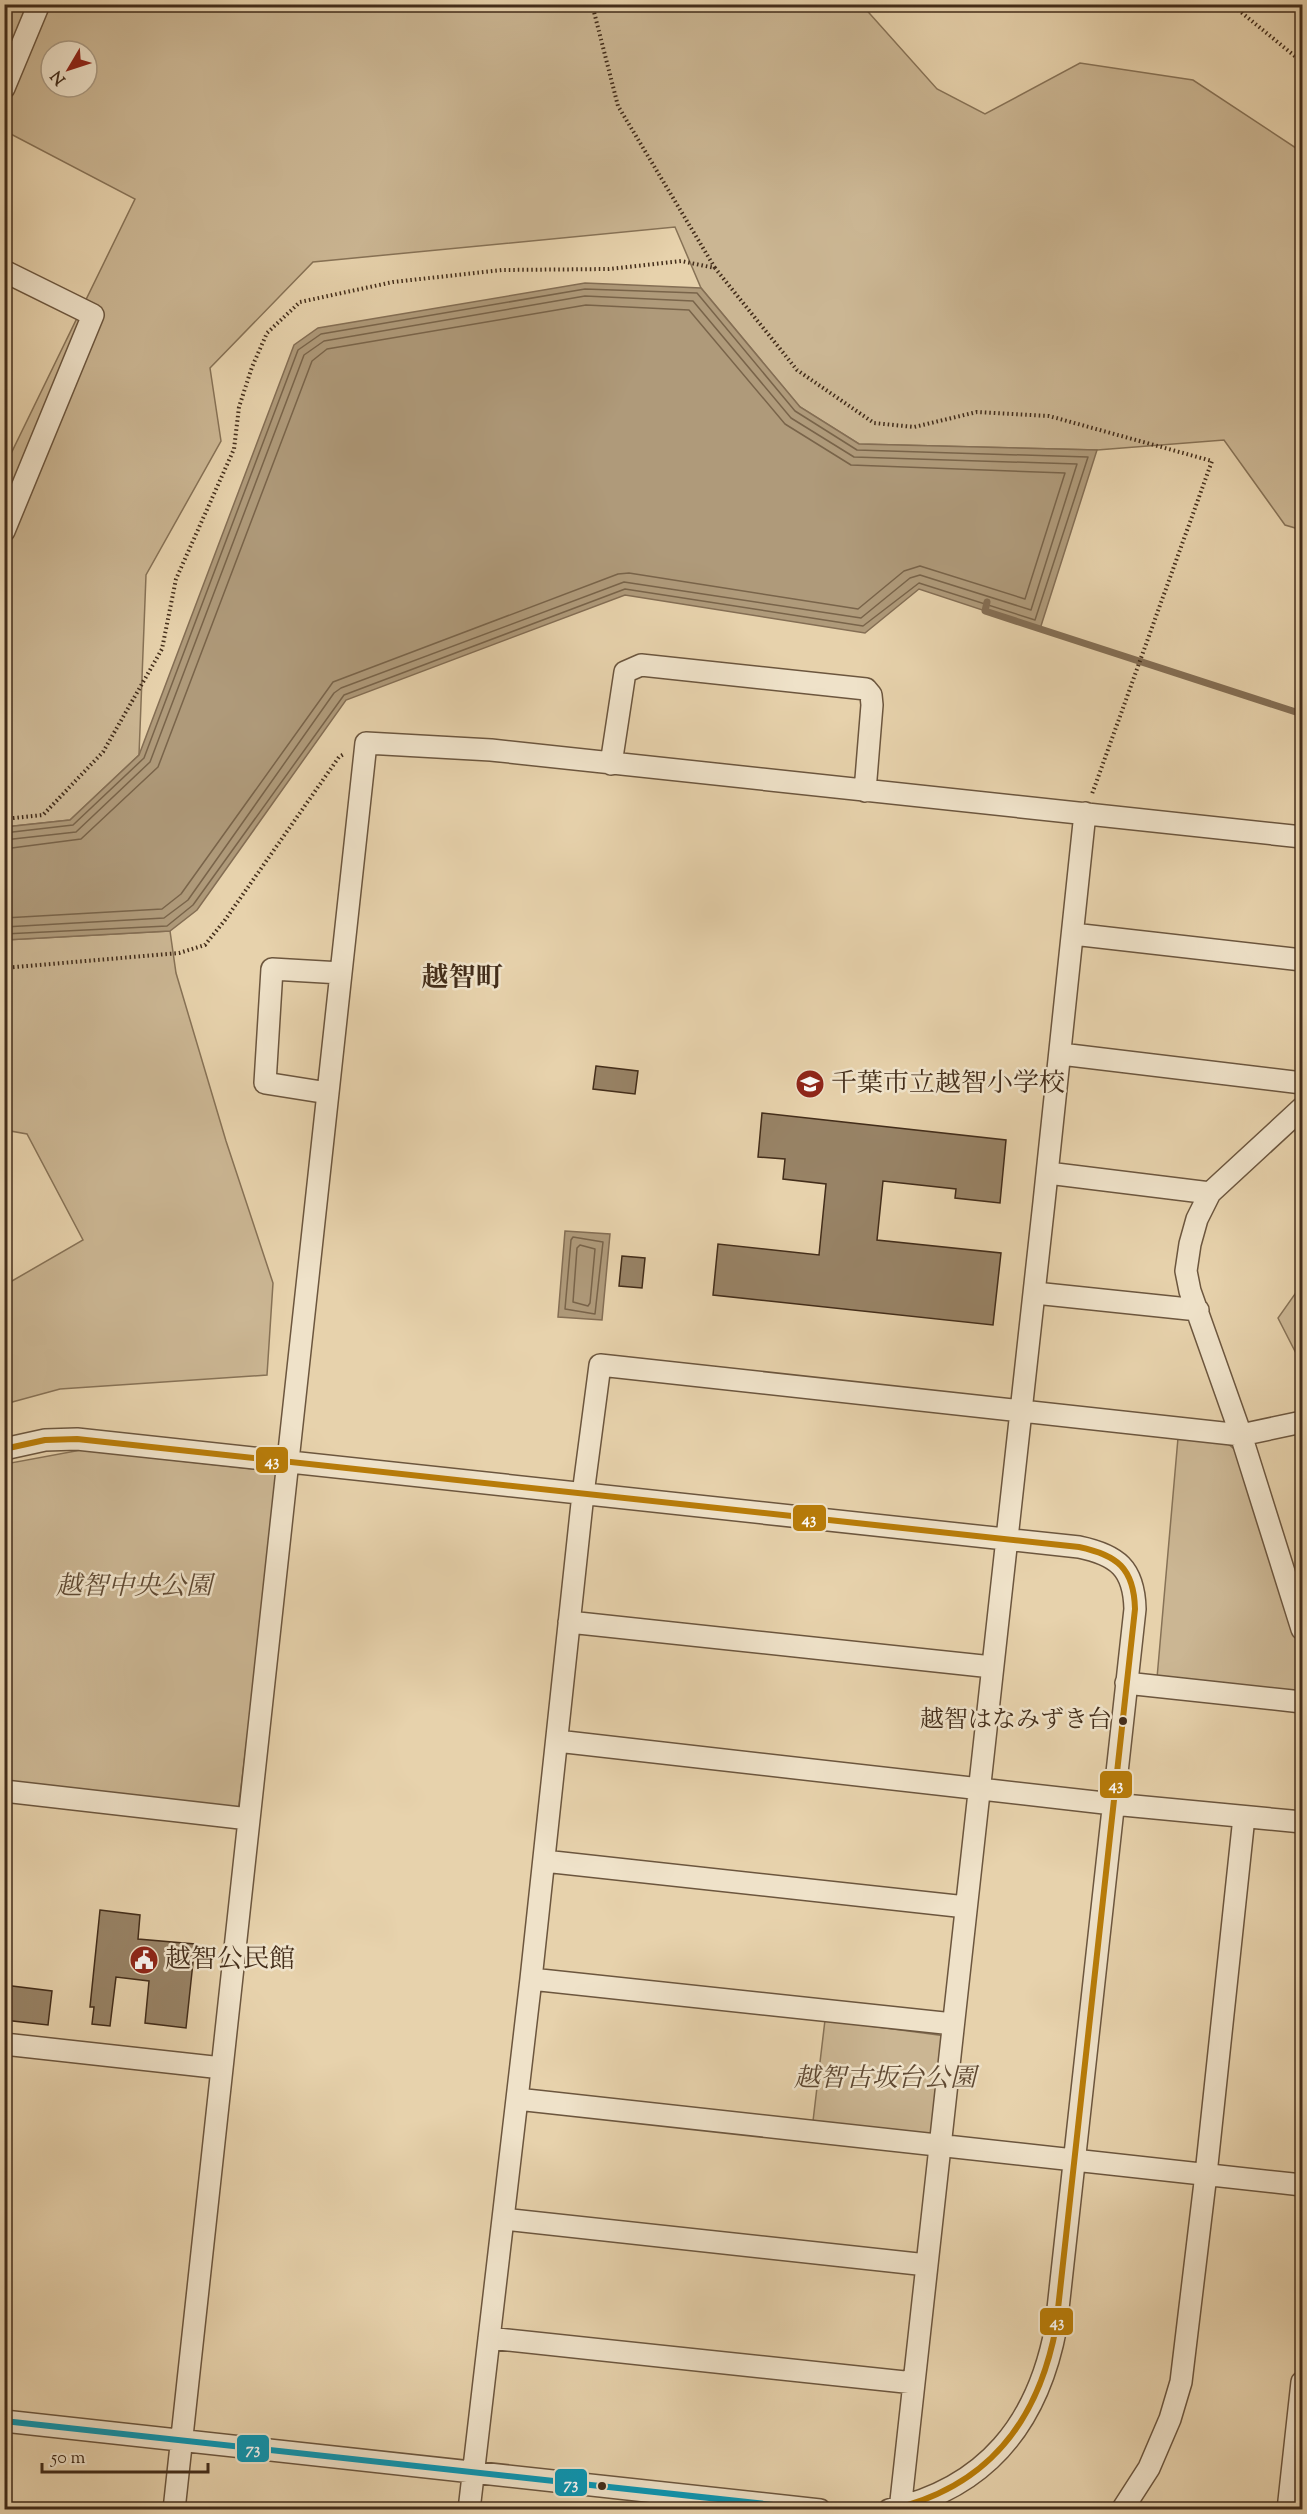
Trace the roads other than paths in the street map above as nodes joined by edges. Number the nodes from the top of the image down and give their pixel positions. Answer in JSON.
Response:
{"nodes":[{"id":1,"x":39,"y":4,"type":"edge"},
{"id":2,"x":4,"y":88,"type":"edge"},
{"id":3,"x":4,"y":271,"type":"edge"},
{"id":4,"x":4,"y":531,"type":"edge"},
{"id":5,"x":611,"y":764,"type":"junction"},
{"id":6,"x":865,"y":791,"type":"junction"},
{"id":7,"x":1085,"y":813,"type":"junction"},
{"id":8,"x":1302,"y":837,"type":"edge"},
{"id":9,"x":1073,"y":934,"type":"junction"},
{"id":10,"x":1302,"y":960,"type":"edge"},
{"id":11,"x":341,"y":974,"type":"junction"},
{"id":12,"x":1061,"y":1054,"type":"junction"},
{"id":13,"x":1302,"y":1083,"type":"edge"},
{"id":14,"x":328,"y":1093,"type":"junction"},
{"id":15,"x":1302,"y":1108,"type":"edge"},
{"id":16,"x":1048,"y":1173,"type":"junction"},
{"id":17,"x":1210,"y":1193,"type":"junction"},
{"id":18,"x":1035,"y":1293,"type":"junction"},
{"id":19,"x":1198,"y":1310,"type":"junction"},
{"id":20,"x":1020,"y":1412,"type":"junction"},
{"id":21,"x":1302,"y":1422,"type":"edge"},
{"id":22,"x":1241,"y":1435,"type":"junction"},
{"id":23,"x":4,"y":1449,"type":"edge"},
{"id":24,"x":288,"y":1462,"type":"junction"},
{"id":25,"x":583,"y":1494,"type":"junction"},
{"id":26,"x":1006,"y":1539,"type":"junction"},
{"id":27,"x":569,"y":1622,"type":"junction"},
{"id":28,"x":1302,"y":1629,"type":"edge"},
{"id":29,"x":992,"y":1668,"type":"junction"},
{"id":30,"x":1126,"y":1683,"type":"junction"},
{"id":31,"x":1302,"y":1702,"type":"edge"},
{"id":32,"x":556,"y":1741,"type":"junction"},
{"id":33,"x":979,"y":1788,"type":"junction"},
{"id":34,"x":4,"y":1791,"type":"edge"},
{"id":35,"x":1113,"y":1804,"type":"junction"},
{"id":36,"x":1244,"y":1817,"type":"junction"},
{"id":37,"x":249,"y":1819,"type":"junction"},
{"id":38,"x":1302,"y":1822,"type":"edge"},
{"id":39,"x":544,"y":1861,"type":"junction"},
{"id":40,"x":966,"y":1907,"type":"junction"},
{"id":41,"x":531,"y":1979,"type":"junction"},
{"id":42,"x":953,"y":2024,"type":"junction"},
{"id":43,"x":5,"y":2045,"type":"edge"},
{"id":44,"x":222,"y":2068,"type":"junction"},
{"id":45,"x":517,"y":2099,"type":"junction"},
{"id":46,"x":939,"y":2145,"type":"junction"},
{"id":47,"x":1074,"y":2160,"type":"junction"},
{"id":48,"x":1206,"y":2174,"type":"junction"},
{"id":49,"x":1302,"y":2185,"type":"edge"},
{"id":50,"x":503,"y":2219,"type":"junction"},
{"id":51,"x":927,"y":2265,"type":"junction"},
{"id":52,"x":489,"y":2338,"type":"junction"},
{"id":53,"x":914,"y":2382,"type":"junction"},
{"id":54,"x":1302,"y":2382,"type":"edge"},
{"id":55,"x":4,"y":2421,"type":"edge"},
{"id":56,"x":181,"y":2440,"type":"junction"},
{"id":57,"x":473,"y":2472,"type":"junction"},
{"id":58,"x":1302,"y":2502,"type":"edge"},
{"id":59,"x":896,"y":2509,"type":"edge"},
{"id":60,"x":174,"y":2510,"type":"edge"},
{"id":61,"x":470,"y":2510,"type":"edge"},
{"id":62,"x":820,"y":2510,"type":"edge"},
{"id":63,"x":1122,"y":2510,"type":"edge"},
{"id":64,"x":1288,"y":2510,"type":"edge"},
{"id":65,"x":1296,"y":2510,"type":"edge"}],
"edges":[{"from":1,"to":2,"type":"street"},
{"from":3,"to":4,"type":"street"},
{"from":5,"to":6,"type":"street"},
{"from":5,"to":6,"type":"street"},
{"from":5,"to":11,"type":"street"},
{"from":6,"to":7,"type":"street"},
{"from":7,"to":8,"type":"street"},
{"from":7,"to":9,"type":"street"},
{"from":9,"to":10,"type":"street"},
{"from":9,"to":12,"type":"street"},
{"from":11,"to":14,"type":"street"},
{"from":11,"to":14,"type":"street"},
{"from":12,"to":13,"type":"street"},
{"from":12,"to":16,"type":"street"},
{"from":14,"to":24,"type":"street"},
{"from":15,"to":17,"type":"street"},
{"from":16,"to":17,"type":"street"},
{"from":16,"to":18,"type":"street"},
{"from":17,"to":19,"type":"street"},
{"from":18,"to":19,"type":"street"},
{"from":18,"to":20,"type":"street"},
{"from":19,"to":22,"type":"street"},
{"from":20,"to":22,"type":"street"},
{"from":20,"to":25,"type":"street"},
{"from":20,"to":26,"type":"street"},
{"from":21,"to":22,"type":"street"},
{"from":22,"to":28,"type":"street"},
{"from":23,"to":24,"type":"street"},
{"from":24,"to":25,"type":"street"},
{"from":24,"to":37,"type":"street"},
{"from":25,"to":26,"type":"street"},
{"from":25,"to":27,"type":"street"},
{"from":26,"to":29,"type":"street"},
{"from":26,"to":30,"type":"street"},
{"from":27,"to":29,"type":"street"},
{"from":27,"to":32,"type":"street"},
{"from":29,"to":33,"type":"street"},
{"from":30,"to":31,"type":"street"},
{"from":30,"to":35,"type":"street"},
{"from":32,"to":33,"type":"street"},
{"from":32,"to":39,"type":"street"},
{"from":33,"to":35,"type":"street"},
{"from":33,"to":40,"type":"street"},
{"from":34,"to":37,"type":"street"},
{"from":35,"to":36,"type":"street"},
{"from":35,"to":47,"type":"street"},
{"from":36,"to":38,"type":"street"},
{"from":36,"to":48,"type":"street"},
{"from":37,"to":44,"type":"street"},
{"from":39,"to":40,"type":"street"},
{"from":39,"to":41,"type":"street"},
{"from":40,"to":42,"type":"street"},
{"from":41,"to":42,"type":"street"},
{"from":41,"to":45,"type":"street"},
{"from":42,"to":46,"type":"street"},
{"from":43,"to":44,"type":"street"},
{"from":44,"to":56,"type":"street"},
{"from":45,"to":46,"type":"street"},
{"from":45,"to":50,"type":"street"},
{"from":46,"to":47,"type":"street"},
{"from":46,"to":51,"type":"street"},
{"from":47,"to":48,"type":"street"},
{"from":47,"to":59,"type":"street"},
{"from":48,"to":49,"type":"street"},
{"from":48,"to":63,"type":"street"},
{"from":50,"to":51,"type":"street"},
{"from":50,"to":52,"type":"street"},
{"from":51,"to":53,"type":"street"},
{"from":52,"to":53,"type":"street"},
{"from":52,"to":57,"type":"street"},
{"from":53,"to":59,"type":"street"},
{"from":54,"to":64,"type":"street"},
{"from":55,"to":56,"type":"street"},
{"from":56,"to":57,"type":"street"},
{"from":56,"to":60,"type":"street"},
{"from":57,"to":61,"type":"street"},
{"from":57,"to":62,"type":"street"},
{"from":58,"to":65,"type":"street"}]}
